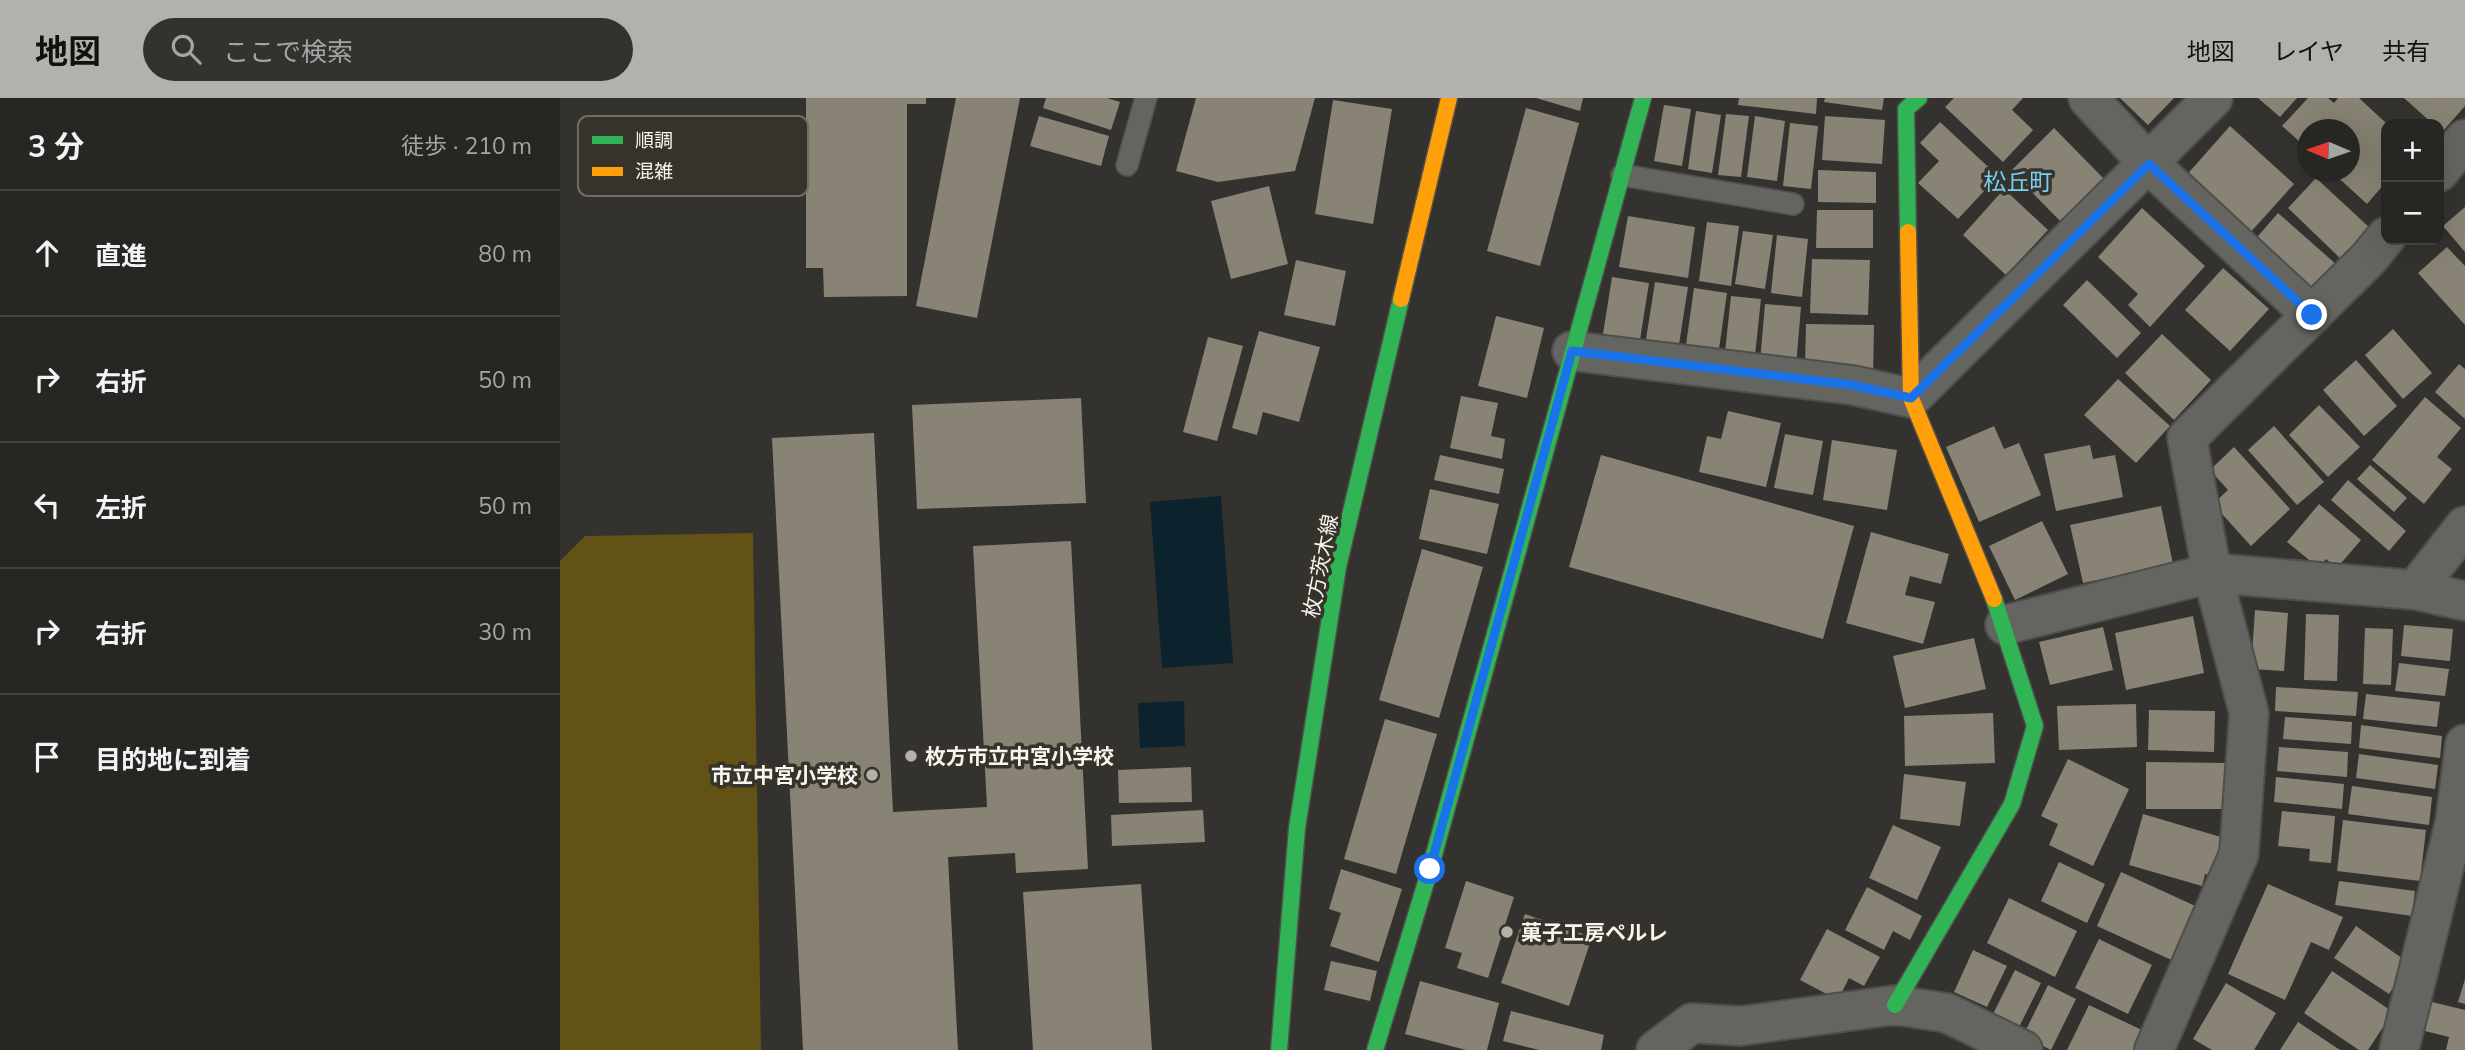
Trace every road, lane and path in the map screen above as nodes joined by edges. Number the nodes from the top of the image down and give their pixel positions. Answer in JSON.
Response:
{"nodes":[{"id":1,"x":1146,"y":98,"type":"edge"},
{"id":2,"x":1449,"y":98,"type":"edge"},
{"id":3,"x":1643,"y":98,"type":"edge"},
{"id":4,"x":1919,"y":98,"type":"edge"},
{"id":5,"x":2088,"y":98,"type":"edge"},
{"id":6,"x":2214,"y":98,"type":"edge"},
{"id":7,"x":2465,"y":139,"type":"edge"},
{"id":8,"x":2149,"y":164,"type":"junction"},
{"id":9,"x":1127,"y":165,"type":"dead end"},
{"id":10,"x":2444,"y":166,"type":"edge"},
{"id":11,"x":1622,"y":174,"type":"junction"},
{"id":12,"x":1793,"y":204,"type":"dead end"},
{"id":13,"x":2381,"y":242,"type":"edge"},
{"id":14,"x":2312,"y":315,"type":"junction"},
{"id":15,"x":1572,"y":351,"type":"junction"},
{"id":16,"x":1911,"y":398,"type":"junction"},
{"id":17,"x":2465,"y":526,"type":"edge"},
{"id":18,"x":2212,"y":573,"type":"junction"},
{"id":19,"x":2415,"y":590,"type":"junction"},
{"id":20,"x":2465,"y":601,"type":"edge"},
{"id":21,"x":2005,"y":625,"type":"junction"},
{"id":22,"x":2465,"y":744,"type":"edge"},
{"id":23,"x":1895,"y":1006,"type":"junction"},
{"id":24,"x":1668,"y":1047,"type":"edge"},
{"id":25,"x":1279,"y":1050,"type":"edge"},
{"id":26,"x":1376,"y":1050,"type":"edge"},
{"id":27,"x":2023,"y":1050,"type":"edge"},
{"id":28,"x":2154,"y":1050,"type":"edge"},
{"id":29,"x":2400,"y":1050,"type":"edge"}],
"edges":[{"from":1,"to":9,"type":"lane"},
{"from":2,"to":25,"type":"street","name":"枚方茨木線"},
{"from":3,"to":11,"type":"street"},
{"from":4,"to":16,"type":"street"},
{"from":5,"to":8,"type":"street"},
{"from":6,"to":8,"type":"street"},
{"from":7,"to":10,"type":"street"},
{"from":8,"to":14,"type":"street"},
{"from":8,"to":16,"type":"street"},
{"from":11,"to":12,"type":"lane"},
{"from":11,"to":15,"type":"street"},
{"from":13,"to":14,"type":"street"},
{"from":14,"to":18,"type":"street"},
{"from":15,"to":16,"type":"street"},
{"from":15,"to":26,"type":"street"},
{"from":16,"to":21,"type":"street"},
{"from":17,"to":19,"type":"street"},
{"from":18,"to":19,"type":"street"},
{"from":18,"to":21,"type":"street"},
{"from":18,"to":28,"type":"street"},
{"from":19,"to":20,"type":"street"},
{"from":21,"to":23,"type":"street"},
{"from":22,"to":29,"type":"street"},
{"from":23,"to":24,"type":"street"},
{"from":23,"to":27,"type":"street"}]}
